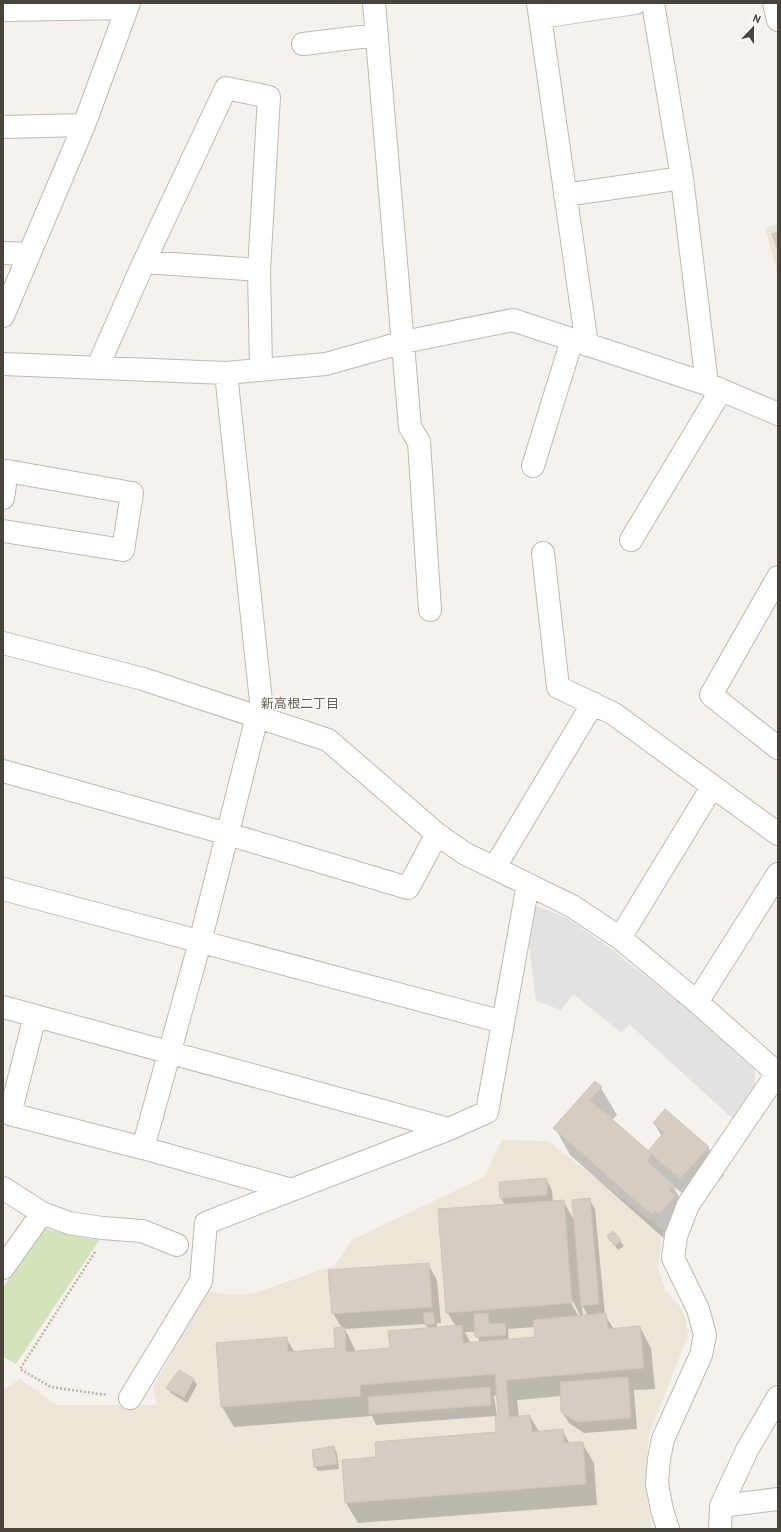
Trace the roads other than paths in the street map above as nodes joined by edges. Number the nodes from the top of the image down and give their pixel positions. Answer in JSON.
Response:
{"nodes":[{"id":1,"x":374,"y":3,"type":"edge"},
{"id":2,"x":635,"y":3,"type":"edge"},
{"id":3,"x":653,"y":3,"type":"edge"},
{"id":4,"x":774,"y":3,"type":"edge"},
{"id":5,"x":128,"y":5,"type":"edge"},
{"id":6,"x":3,"y":10,"type":"edge"},
{"id":7,"x":539,"y":10,"type":"edge"},
{"id":8,"x":778,"y":20,"type":"edge"},
{"id":9,"x":377,"y":35,"type":"junction"},
{"id":10,"x":303,"y":44,"type":"dead end"},
{"id":11,"x":84,"y":125,"type":"junction"},
{"id":12,"x":3,"y":127,"type":"edge"},
{"id":13,"x":682,"y":178,"type":"junction"},
{"id":14,"x":565,"y":195,"type":"junction"},
{"id":15,"x":3,"y":253,"type":"edge"},
{"id":16,"x":29,"y":254,"type":"junction"},
{"id":17,"x":144,"y":262,"type":"junction"},
{"id":18,"x":259,"y":270,"type":"junction"},
{"id":19,"x":3,"y":316,"type":"edge"},
{"id":20,"x":404,"y":342,"type":"junction"},
{"id":21,"x":579,"y":342,"type":"junction"},
{"id":22,"x":3,"y":364,"type":"edge"},
{"id":23,"x":98,"y":366,"type":"junction"},
{"id":24,"x":261,"y":369,"type":"junction"},
{"id":25,"x":226,"y":372,"type":"junction"},
{"id":26,"x":714,"y":387,"type":"junction"},
{"id":27,"x":778,"y":414,"type":"edge"},
{"id":28,"x":533,"y":466,"type":"dead end"},
{"id":29,"x":3,"y":498,"type":"edge"},
{"id":30,"x":3,"y":531,"type":"edge"},
{"id":31,"x":630,"y":540,"type":"dead end"},
{"id":32,"x":543,"y":553,"type":"dead end"},
{"id":33,"x":778,"y":577,"type":"edge"},
{"id":34,"x":430,"y":610,"type":"dead end"},
{"id":35,"x":3,"y":643,"type":"edge"},
{"id":36,"x":593,"y":703,"type":"junction"},
{"id":37,"x":260,"y":719,"type":"junction"},
{"id":38,"x":778,"y":748,"type":"edge"},
{"id":39,"x":3,"y":771,"type":"edge"},
{"id":40,"x":712,"y":787,"type":"junction"},
{"id":41,"x":228,"y":834,"type":"junction"},
{"id":42,"x":437,"y":834,"type":"junction"},
{"id":43,"x":778,"y":834,"type":"edge"},
{"id":44,"x":495,"y":867,"type":"junction"},
{"id":45,"x":778,"y":874,"type":"edge"},
{"id":46,"x":528,"y":884,"type":"junction"},
{"id":47,"x":3,"y":890,"type":"edge"},
{"id":48,"x":620,"y":938,"type":"junction"},
{"id":49,"x":200,"y":942,"type":"junction"},
{"id":50,"x":697,"y":1002,"type":"junction"},
{"id":51,"x":3,"y":1007,"type":"edge"},
{"id":52,"x":35,"y":1016,"type":"junction"},
{"id":53,"x":503,"y":1022,"type":"junction"},
{"id":54,"x":170,"y":1053,"type":"junction"},
{"id":55,"x":778,"y":1073,"type":"edge"},
{"id":56,"x":449,"y":1129,"type":"junction"},
{"id":57,"x":143,"y":1148,"type":"junction"},
{"id":58,"x":3,"y":1188,"type":"edge"},
{"id":59,"x":292,"y":1190,"type":"junction"},
{"id":60,"x":42,"y":1213,"type":"junction"},
{"id":61,"x":177,"y":1245,"type":"dead end"},
{"id":62,"x":3,"y":1268,"type":"edge"},
{"id":63,"x":778,"y":1397,"type":"edge"},
{"id":64,"x":130,"y":1398,"type":"road end"},
{"id":65,"x":778,"y":1499,"type":"edge"},
{"id":66,"x":721,"y":1506,"type":"junction"},
{"id":67,"x":668,"y":1529,"type":"edge"},
{"id":68,"x":720,"y":1529,"type":"edge"}],
"edges":[{"from":1,"to":9,"type":"street"},
{"from":2,"to":7,"type":"street"},
{"from":3,"to":13,"type":"street"},
{"from":4,"to":8,"type":"street"},
{"from":5,"to":6,"type":"street"},
{"from":5,"to":11,"type":"street"},
{"from":7,"to":14,"type":"street"},
{"from":9,"to":10,"type":"street"},
{"from":9,"to":20,"type":"street"},
{"from":11,"to":12,"type":"street"},
{"from":11,"to":16,"type":"street"},
{"from":13,"to":14,"type":"street"},
{"from":13,"to":26,"type":"street"},
{"from":14,"to":21,"type":"street"},
{"from":15,"to":16,"type":"street"},
{"from":16,"to":19,"type":"street"},
{"from":17,"to":18,"type":"street"},
{"from":17,"to":18,"type":"street"},
{"from":17,"to":23,"type":"street"},
{"from":18,"to":24,"type":"street"},
{"from":20,"to":21,"type":"street"},
{"from":20,"to":24,"type":"street"},
{"from":20,"to":34,"type":"street"},
{"from":21,"to":26,"type":"street"},
{"from":21,"to":28,"type":"street"},
{"from":22,"to":23,"type":"street"},
{"from":23,"to":25,"type":"street"},
{"from":24,"to":25,"type":"street"},
{"from":25,"to":37,"type":"street"},
{"from":26,"to":27,"type":"street"},
{"from":26,"to":31,"type":"street"},
{"from":29,"to":30,"type":"street"},
{"from":32,"to":36,"type":"street"},
{"from":33,"to":38,"type":"street"},
{"from":35,"to":37,"type":"street"},
{"from":36,"to":40,"type":"street"},
{"from":36,"to":44,"type":"street"},
{"from":37,"to":41,"type":"street"},
{"from":37,"to":42,"type":"street"},
{"from":39,"to":41,"type":"street"},
{"from":40,"to":43,"type":"street"},
{"from":40,"to":48,"type":"street"},
{"from":41,"to":42,"type":"street"},
{"from":41,"to":49,"type":"street"},
{"from":42,"to":44,"type":"street"},
{"from":44,"to":46,"type":"street"},
{"from":45,"to":50,"type":"street"},
{"from":46,"to":48,"type":"street"},
{"from":46,"to":53,"type":"street"},
{"from":47,"to":49,"type":"street"},
{"from":48,"to":50,"type":"street"},
{"from":49,"to":53,"type":"street"},
{"from":49,"to":54,"type":"street"},
{"from":50,"to":55,"type":"street"},
{"from":51,"to":52,"type":"street"},
{"from":52,"to":54,"type":"street"},
{"from":52,"to":57,"type":"street"},
{"from":53,"to":56,"type":"street"},
{"from":54,"to":56,"type":"street"},
{"from":54,"to":57,"type":"street"},
{"from":55,"to":67,"type":"street"},
{"from":56,"to":59,"type":"street"},
{"from":57,"to":59,"type":"street"},
{"from":58,"to":60,"type":"street"},
{"from":59,"to":64,"type":"street"},
{"from":60,"to":61,"type":"street"},
{"from":60,"to":62,"type":"street"},
{"from":63,"to":66,"type":"street"},
{"from":65,"to":66,"type":"street"},
{"from":66,"to":68,"type":"street"}]}
